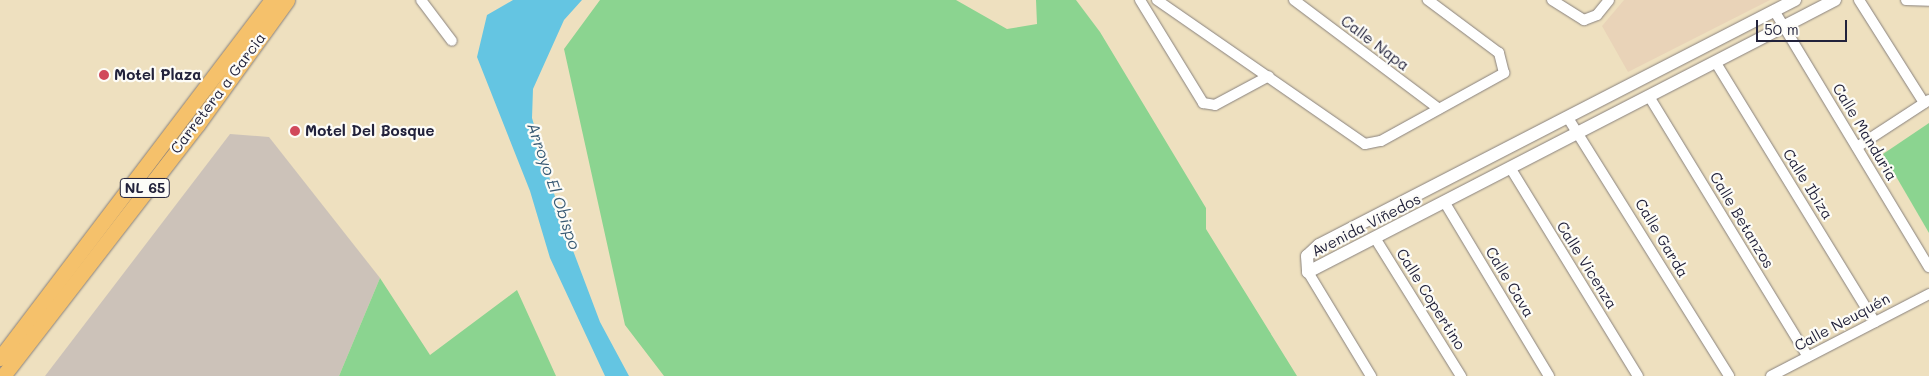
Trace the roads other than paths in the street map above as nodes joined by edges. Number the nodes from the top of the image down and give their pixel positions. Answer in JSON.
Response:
{"nodes":[{"id":1,"x":272,"y":0,"type":"edge"},
{"id":2,"x":287,"y":0,"type":"edge"},
{"id":3,"x":421,"y":0,"type":"edge"},
{"id":4,"x":1140,"y":0,"type":"edge"},
{"id":5,"x":1157,"y":0,"type":"edge"},
{"id":6,"x":1294,"y":0,"type":"edge"},
{"id":7,"x":1428,"y":0,"type":"edge"},
{"id":8,"x":1552,"y":0,"type":"edge"},
{"id":9,"x":1609,"y":0,"type":"edge"},
{"id":10,"x":1795,"y":0,"type":"edge"},
{"id":11,"x":1835,"y":0,"type":"edge"},
{"id":12,"x":1859,"y":0,"type":"edge"},
{"id":13,"x":1906,"y":0,"type":"edge"},
{"id":14,"x":1929,"y":1,"type":"edge"},
{"id":15,"x":1775,"y":12,"type":"junction"},
{"id":16,"x":1784,"y":27,"type":"junction"},
{"id":17,"x":452,"y":41,"type":"dead end"},
{"id":18,"x":1716,"y":63,"type":"junction"},
{"id":19,"x":1269,"y":76,"type":"junction"},
{"id":20,"x":1650,"y":98,"type":"junction"},
{"id":21,"x":1926,"y":101,"type":"edge"},
{"id":22,"x":1439,"y":109,"type":"junction"},
{"id":23,"x":1568,"y":118,"type":"junction"},
{"id":24,"x":1580,"y":134,"type":"junction"},
{"id":25,"x":1857,"y":147,"type":"junction"},
{"id":26,"x":1511,"y":169,"type":"junction"},
{"id":27,"x":1445,"y":203,"type":"junction"},
{"id":28,"x":1375,"y":238,"type":"junction"},
{"id":29,"x":1929,"y":267,"type":"edge"},
{"id":30,"x":1308,"y":272,"type":"junction"},
{"id":31,"x":1928,"y":294,"type":"edge"},
{"id":32,"x":1875,"y":322,"type":"junction"},
{"id":33,"x":1808,"y":357,"type":"junction"},
{"id":34,"x":0,"y":358,"type":"edge"},
{"id":35,"x":3,"y":376,"type":"edge"},
{"id":36,"x":1371,"y":376,"type":"edge"},
{"id":37,"x":1461,"y":376,"type":"edge"},
{"id":38,"x":1549,"y":376,"type":"edge"},
{"id":39,"x":1638,"y":376,"type":"edge"},
{"id":40,"x":1728,"y":376,"type":"edge"},
{"id":41,"x":1770,"y":376,"type":"edge"}],
"edges":[{"from":1,"to":34,"type":"main road","name":"Carretera a Garcia","number":"NL 65"},
{"from":2,"to":35,"type":"main road","name":"Carretera a Garcia","number":"NL 65"},
{"from":3,"to":17,"type":"street"},
{"from":4,"to":19,"type":"street"},
{"from":5,"to":19,"type":"street"},
{"from":6,"to":22,"type":"street","name":"Calle Napa"},
{"from":7,"to":22,"type":"street"},
{"from":8,"to":9,"type":"street"},
{"from":10,"to":15,"type":"street","name":"Avenida Viñedos"},
{"from":11,"to":16,"type":"street","name":"Avenida Viñedos"},
{"from":12,"to":21,"type":"street"},
{"from":13,"to":14,"type":"street"},
{"from":15,"to":16,"type":"street","name":"Calle Manduria"},
{"from":15,"to":23,"type":"street","name":"Avenida Viñedos"},
{"from":16,"to":18,"type":"street","name":"Avenida Viñedos"},
{"from":16,"to":25,"type":"street","name":"Calle Manduria"},
{"from":18,"to":20,"type":"street","name":"Avenida Viñedos"},
{"from":18,"to":32,"type":"street","name":"Calle Ibiza"},
{"from":19,"to":22,"type":"street"},
{"from":20,"to":24,"type":"street","name":"Avenida Viñedos"},
{"from":20,"to":33,"type":"street","name":"Calle Betanzos"},
{"from":21,"to":25,"type":"street"},
{"from":23,"to":24,"type":"street","name":"Calle Garda"},
{"from":23,"to":30,"type":"street","name":"Avenida Viñedos"},
{"from":24,"to":26,"type":"street","name":"Avenida Viñedos"},
{"from":24,"to":40,"type":"street","name":"Calle Garda"},
{"from":25,"to":29,"type":"street","name":"Calle Manduria"},
{"from":26,"to":27,"type":"street","name":"Avenida Viñedos"},
{"from":26,"to":39,"type":"street","name":"Calle Vicenza"},
{"from":27,"to":28,"type":"street","name":"Avenida Viñedos"},
{"from":27,"to":38,"type":"street","name":"Calle Cava"},
{"from":28,"to":30,"type":"street","name":"Avenida Viñedos"},
{"from":28,"to":37,"type":"street","name":"Calle Copertino"},
{"from":30,"to":36,"type":"street"},
{"from":31,"to":32,"type":"street","name":"Calle Neuquén"},
{"from":32,"to":33,"type":"street","name":"Calle Neuquén"},
{"from":33,"to":41,"type":"street","name":"Calle Neuquén"}]}
